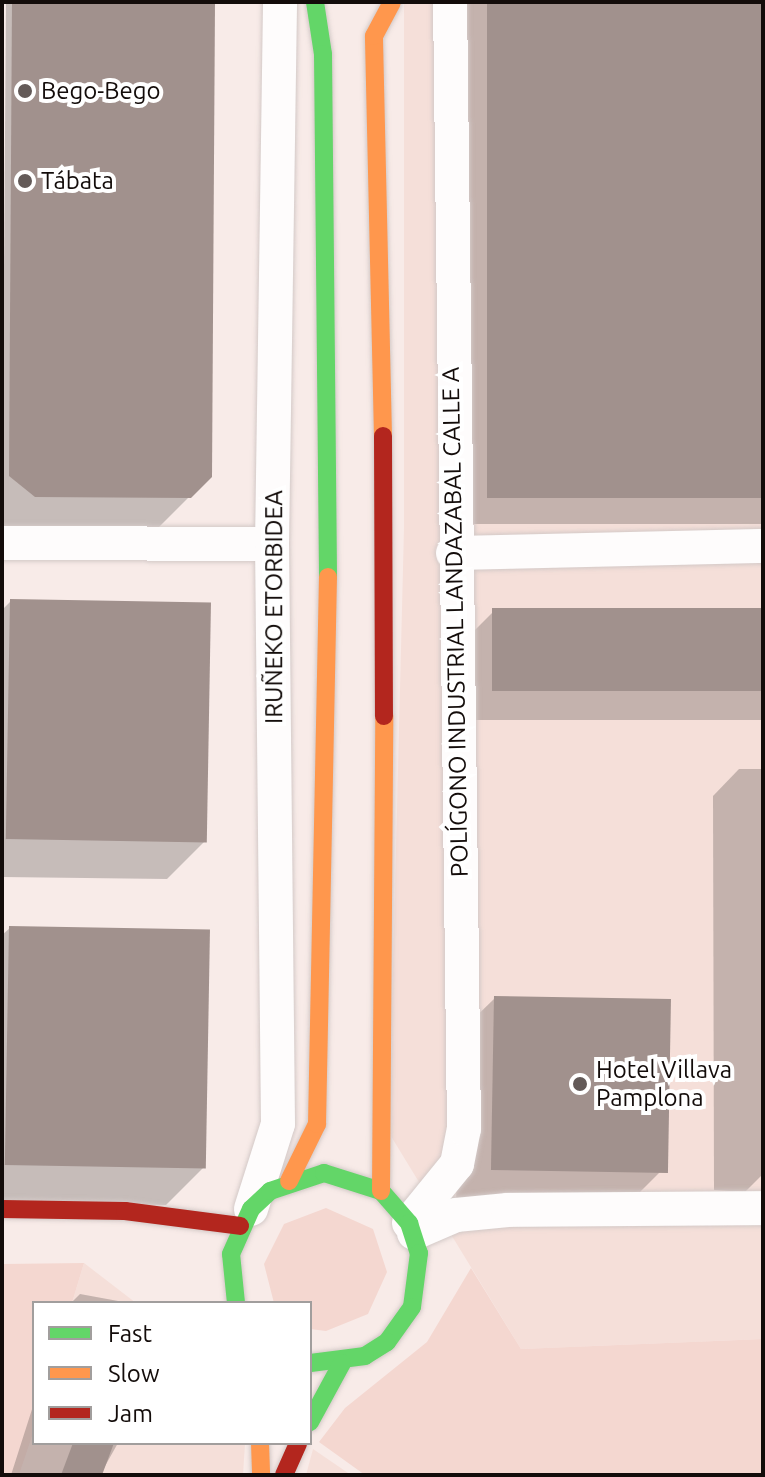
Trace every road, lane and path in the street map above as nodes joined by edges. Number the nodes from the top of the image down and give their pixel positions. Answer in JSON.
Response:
{"nodes":[{"id":1,"x":280,"y":2,"type":"edge"},
{"id":2,"x":315,"y":2,"type":"edge"},
{"id":3,"x":392,"y":2,"type":"edge"},
{"id":4,"x":450,"y":2,"type":"edge"},
{"id":5,"x":2,"y":543,"type":"edge"},
{"id":6,"x":272,"y":544,"type":"junction"},
{"id":7,"x":763,"y":546,"type":"edge"},
{"id":8,"x":453,"y":553,"type":"junction"},
{"id":9,"x":289,"y":1181,"type":"junction"},
{"id":10,"x":381,"y":1191,"type":"junction"},
{"id":11,"x":763,"y":1208,"type":"edge"},
{"id":12,"x":2,"y":1209,"type":"edge"},
{"id":13,"x":125,"y":1211,"type":"junction"},
{"id":14,"x":245,"y":1217,"type":"junction"},
{"id":15,"x":411,"y":1228,"type":"junction"},
{"id":16,"x":189,"y":1243,"type":"dead end"},
{"id":17,"x":207,"y":1267,"type":"dead end"},
{"id":18,"x":233,"y":1301,"type":"edge"},
{"id":19,"x":235,"y":1301,"type":"edge"},
{"id":20,"x":312,"y":1363,"type":"edge"},
{"id":21,"x":342,"y":1363,"type":"junction"},
{"id":22,"x":312,"y":1418,"type":"edge"},
{"id":23,"x":260,"y":1445,"type":"edge"},
{"id":24,"x":297,"y":1445,"type":"edge"},
{"id":25,"x":261,"y":1475,"type":"edge"},
{"id":26,"x":284,"y":1475,"type":"edge"}],
"edges":[{"from":1,"to":6,"type":"street","name":"IRUÑEKO ETORBIDEA"},
{"from":2,"to":9,"type":"main road"},
{"from":3,"to":10,"type":"main road"},
{"from":4,"to":8,"type":"street","name":"POLÍGONO INDUSTRIAL LANDAZABAL CALLE A"},
{"from":5,"to":6,"type":"street"},
{"from":6,"to":14,"type":"street","name":"IRUÑEKO ETORBIDEA"},
{"from":7,"to":8,"type":"street"},
{"from":8,"to":15,"type":"street","name":"POLÍGONO INDUSTRIAL LANDAZABAL CALLE A"},
{"from":9,"to":10,"type":"main road"},
{"from":9,"to":14,"type":"main road"},
{"from":10,"to":15,"type":"main road"},
{"from":11,"to":15,"type":"street"},
{"from":12,"to":13,"type":"main road"},
{"from":13,"to":14,"type":"main road"},
{"from":13,"to":16,"type":"main road"},
{"from":14,"to":19,"type":"main road"},
{"from":15,"to":21,"type":"main road"},
{"from":17,"to":18,"type":"main road"},
{"from":20,"to":21,"type":"main road"},
{"from":21,"to":22,"type":"main road"},
{"from":23,"to":25,"type":"main road"},
{"from":24,"to":26,"type":"main road"}]}
